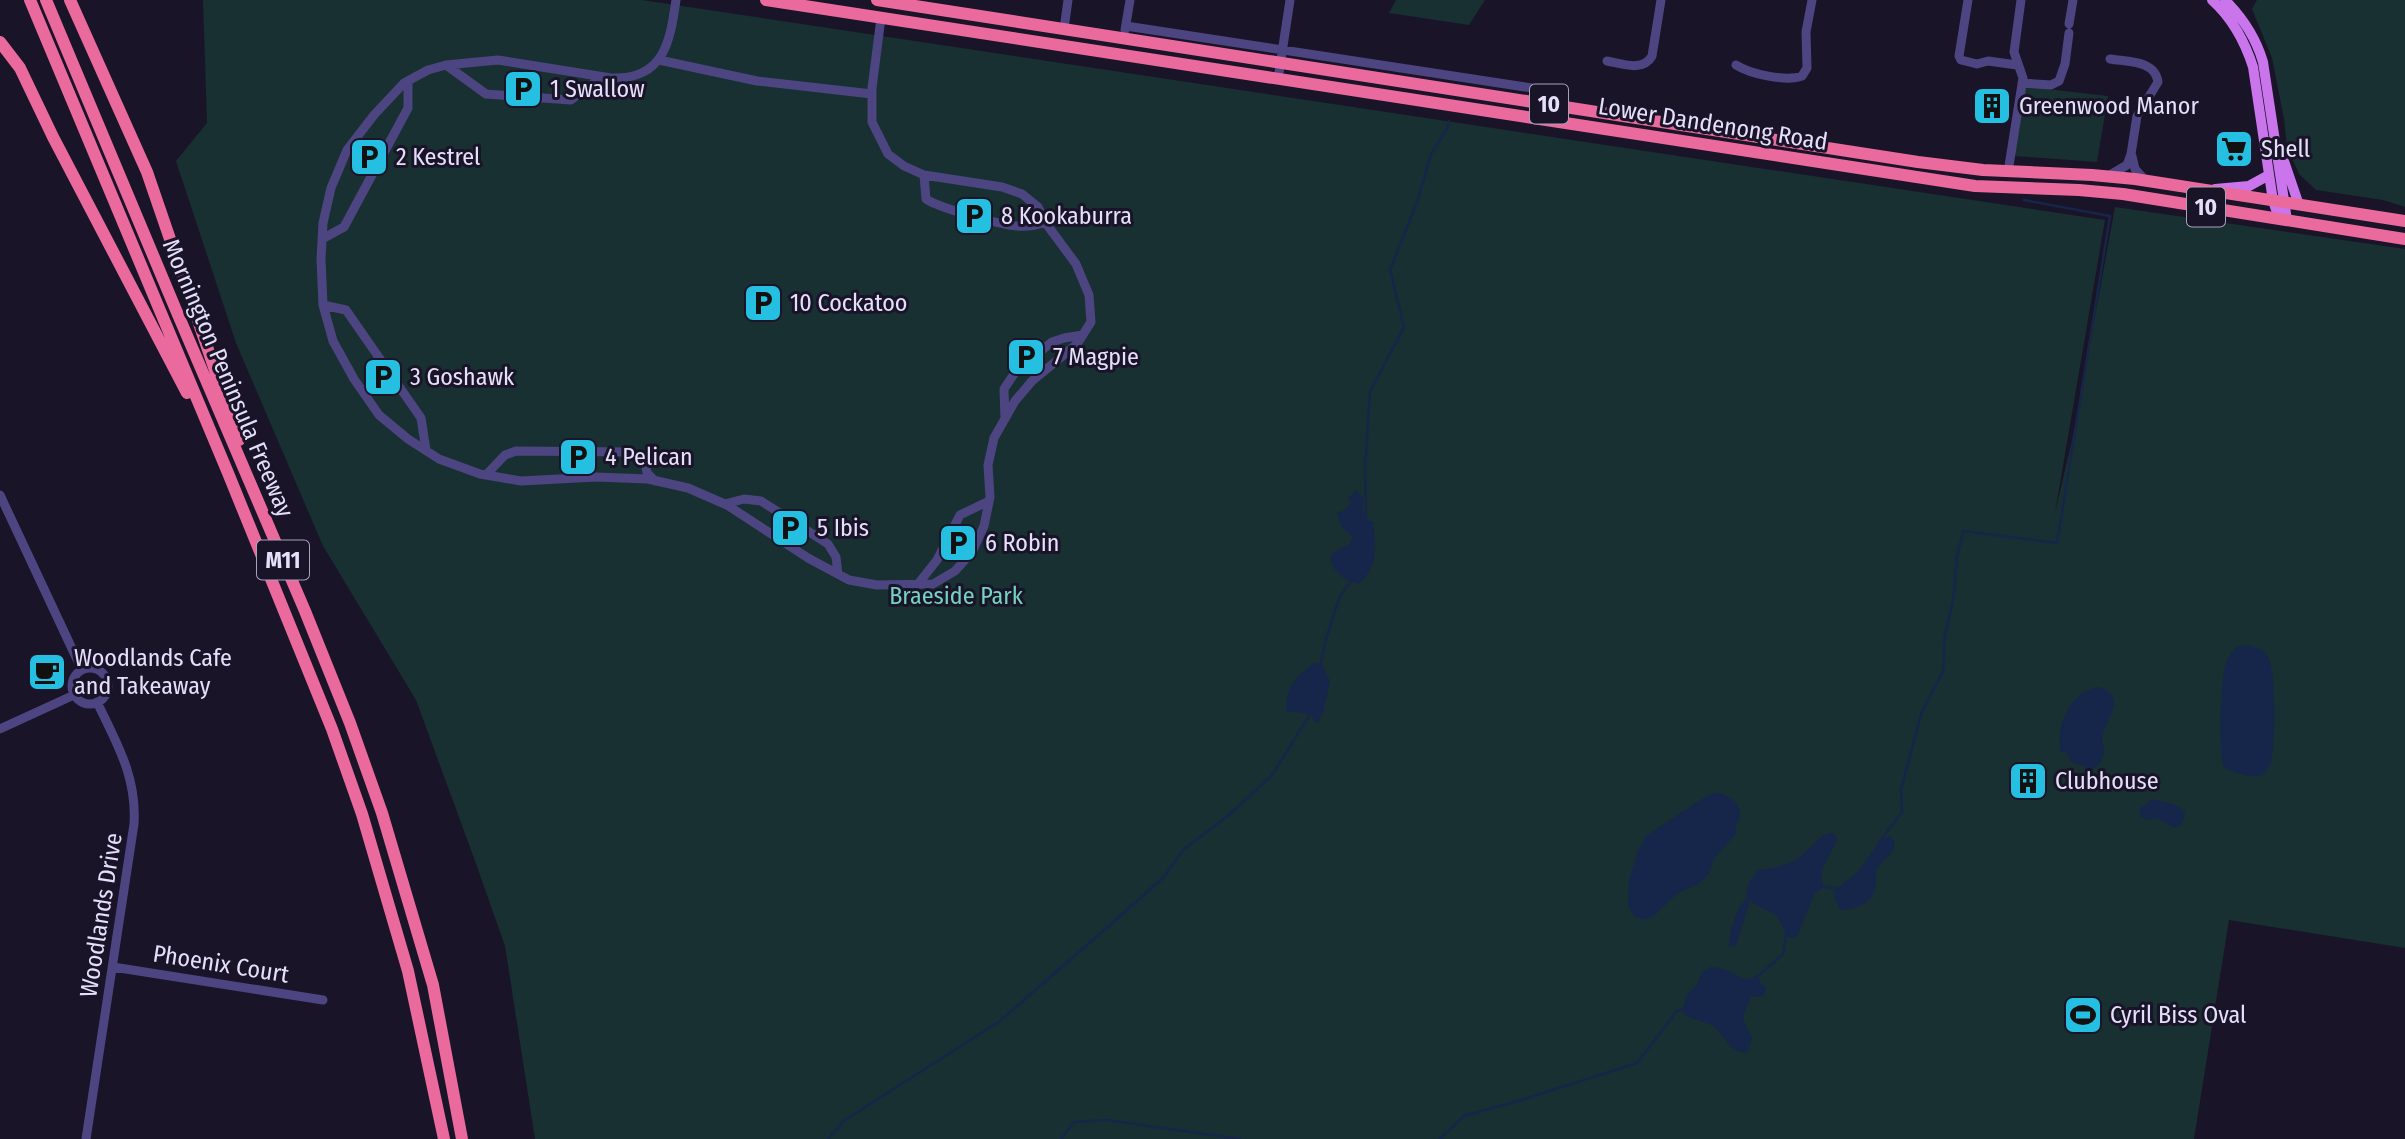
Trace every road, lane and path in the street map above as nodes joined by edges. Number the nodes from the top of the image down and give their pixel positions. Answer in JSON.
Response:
{"nodes":[{"id":1,"x":30,"y":0,"type":"edge"},
{"id":2,"x":46,"y":0,"type":"edge"},
{"id":3,"x":70,"y":0,"type":"edge"},
{"id":4,"x":676,"y":0,"type":"edge"},
{"id":5,"x":766,"y":0,"type":"edge"},
{"id":6,"x":877,"y":0,"type":"edge"},
{"id":7,"x":1068,"y":0,"type":"edge"},
{"id":8,"x":1130,"y":0,"type":"edge"},
{"id":9,"x":1290,"y":0,"type":"edge"},
{"id":10,"x":1661,"y":0,"type":"edge"},
{"id":11,"x":1812,"y":0,"type":"edge"},
{"id":12,"x":1968,"y":0,"type":"edge"},
{"id":13,"x":2021,"y":0,"type":"edge"},
{"id":14,"x":2073,"y":0,"type":"edge"},
{"id":15,"x":2213,"y":0,"type":"edge"},
{"id":16,"x":2225,"y":0,"type":"edge"},
{"id":17,"x":881,"y":18,"type":"junction"},
{"id":18,"x":1064,"y":29,"type":"junction"},
{"id":19,"x":1125,"y":32,"type":"junction"},
{"id":20,"x":3,"y":47,"type":"edge"},
{"id":21,"x":1281,"y":56,"type":"junction"},
{"id":22,"x":2110,"y":59,"type":"dead end"},
{"id":23,"x":659,"y":60,"type":"junction"},
{"id":24,"x":1607,"y":61,"type":"dead end"},
{"id":25,"x":446,"y":65,"type":"junction"},
{"id":26,"x":1736,"y":65,"type":"dead end"},
{"id":27,"x":2017,"y":65,"type":"junction"},
{"id":28,"x":603,"y":77,"type":"junction"},
{"id":29,"x":1278,"y":79,"type":"junction"},
{"id":30,"x":408,"y":81,"type":"junction"},
{"id":31,"x":2022,"y":83,"type":"junction"},
{"id":32,"x":872,"y":94,"type":"junction"},
{"id":33,"x":1555,"y":105,"type":"junction"},
{"id":34,"x":2276,"y":142,"type":"junction"},
{"id":35,"x":2131,"y":154,"type":"junction"},
{"id":36,"x":2008,"y":172,"type":"junction"},
{"id":37,"x":923,"y":175,"type":"junction"},
{"id":38,"x":2269,"y":175,"type":"junction"},
{"id":39,"x":2107,"y":176,"type":"junction"},
{"id":40,"x":2145,"y":180,"type":"junction"},
{"id":41,"x":2205,"y":190,"type":"junction"},
{"id":42,"x":2279,"y":201,"type":"junction"},
{"id":43,"x":2300,"y":205,"type":"junction"},
{"id":44,"x":2283,"y":219,"type":"junction"},
{"id":45,"x":2405,"y":221,"type":"edge"},
{"id":46,"x":1045,"y":222,"type":"junction"},
{"id":47,"x":322,"y":239,"type":"junction"},
{"id":48,"x":2405,"y":239,"type":"edge"},
{"id":49,"x":323,"y":305,"type":"junction"},
{"id":50,"x":1083,"y":335,"type":"junction"},
{"id":51,"x":1005,"y":420,"type":"junction"},
{"id":52,"x":426,"y":450,"type":"junction"},
{"id":53,"x":228,"y":473,"type":"junction"},
{"id":54,"x":486,"y":475,"type":"junction"},
{"id":55,"x":655,"y":481,"type":"junction"},
{"id":56,"x":0,"y":495,"type":"edge"},
{"id":57,"x":989,"y":502,"type":"junction"},
{"id":58,"x":725,"y":504,"type":"junction"},
{"id":59,"x":838,"y":574,"type":"junction"},
{"id":60,"x":918,"y":584,"type":"junction"},
{"id":61,"x":82,"y":670,"type":"junction"},
{"id":62,"x":74,"y":695,"type":"junction"},
{"id":63,"x":97,"y":702,"type":"junction"},
{"id":64,"x":351,"y":723,"type":"junction"},
{"id":65,"x":0,"y":729,"type":"edge"},
{"id":66,"x":113,"y":967,"type":"junction"},
{"id":67,"x":323,"y":1000,"type":"dead end"},
{"id":68,"x":86,"y":1139,"type":"edge"},
{"id":69,"x":444,"y":1139,"type":"edge"},
{"id":70,"x":462,"y":1139,"type":"edge"}],
"edges":[{"from":1,"to":53,"type":"highway","name":"Mornington Peninsula Freeway","number":"M11"},
{"from":2,"to":64,"type":"highway","name":"Mornington Peninsula Freeway","number":"M11"},
{"from":3,"to":64,"type":"highway"},
{"from":4,"to":23,"type":"street"},
{"from":5,"to":17,"type":"highway","name":"Lower Dandenong Road","number":"10"},
{"from":6,"to":18,"type":"highway","name":"Lower Dandenong Road","number":"10"},
{"from":7,"to":18,"type":"street"},
{"from":8,"to":19,"type":"street"},
{"from":9,"to":21,"type":"street"},
{"from":10,"to":24,"type":"street"},
{"from":11,"to":26,"type":"street"},
{"from":12,"to":27,"type":"street"},
{"from":13,"to":27,"type":"street"},
{"from":14,"to":31,"type":"street"},
{"from":15,"to":38,"type":"main road"},
{"from":16,"to":34,"type":"main road"},
{"from":17,"to":29,"type":"highway","name":"Lower Dandenong Road","number":"10"},
{"from":17,"to":32,"type":"street"},
{"from":18,"to":19,"type":"highway","name":"Lower Dandenong Road","number":"10"},
{"from":19,"to":21,"type":"highway","name":"Lower Dandenong Road","number":"10"},
{"from":20,"to":53,"type":"highway"},
{"from":21,"to":29,"type":"street"},
{"from":21,"to":33,"type":"highway","name":"Lower Dandenong Road","number":"10"},
{"from":21,"to":33,"type":"street","name":"Lower Dandenong Road"},
{"from":22,"to":35,"type":"street"},
{"from":23,"to":28,"type":"street"},
{"from":23,"to":32,"type":"street"},
{"from":25,"to":28,"type":"street"},
{"from":25,"to":28,"type":"street"},
{"from":25,"to":30,"type":"street"},
{"from":27,"to":31,"type":"street"},
{"from":29,"to":44,"type":"highway","name":"Lower Dandenong Road","number":"10"},
{"from":30,"to":47,"type":"street"},
{"from":30,"to":47,"type":"street"},
{"from":31,"to":36,"type":"street"},
{"from":32,"to":37,"type":"street"},
{"from":33,"to":36,"type":"highway","name":"Lower Dandenong Road","number":"10"},
{"from":34,"to":42,"type":"main road"},
{"from":34,"to":43,"type":"main road"},
{"from":35,"to":39,"type":"street"},
{"from":35,"to":40,"type":"street"},
{"from":36,"to":39,"type":"highway","name":"Lower Dandenong Road","number":"10"},
{"from":37,"to":46,"type":"street"},
{"from":37,"to":46,"type":"street"},
{"from":38,"to":41,"type":"main road"},
{"from":38,"to":42,"type":"main road"},
{"from":39,"to":40,"type":"highway","name":"Lower Dandenong Road","number":"10"},
{"from":40,"to":41,"type":"highway","name":"Lower Dandenong Road","number":"10"},
{"from":41,"to":42,"type":"highway","name":"Lower Dandenong Road","number":"10"},
{"from":42,"to":43,"type":"highway","name":"Lower Dandenong Road","number":"10"},
{"from":42,"to":44,"type":"main road"},
{"from":43,"to":45,"type":"highway","name":"Lower Dandenong Road","number":"10"},
{"from":44,"to":48,"type":"highway","name":"Lower Dandenong Road","number":"10"},
{"from":46,"to":50,"type":"street"},
{"from":47,"to":49,"type":"street"},
{"from":49,"to":52,"type":"street"},
{"from":49,"to":52,"type":"street"},
{"from":50,"to":51,"type":"street"},
{"from":50,"to":51,"type":"street"},
{"from":51,"to":57,"type":"street"},
{"from":52,"to":54,"type":"street"},
{"from":53,"to":69,"type":"highway","name":"Mornington Peninsula Freeway","number":"M11"},
{"from":54,"to":55,"type":"street"},
{"from":54,"to":55,"type":"street"},
{"from":55,"to":58,"type":"street"},
{"from":56,"to":61,"type":"street"},
{"from":57,"to":60,"type":"street"},
{"from":57,"to":60,"type":"street"},
{"from":58,"to":59,"type":"street"},
{"from":58,"to":59,"type":"street"},
{"from":59,"to":60,"type":"street"},
{"from":61,"to":62,"type":"street"},
{"from":61,"to":63,"type":"street"},
{"from":62,"to":63,"type":"street"},
{"from":62,"to":65,"type":"street"},
{"from":63,"to":66,"type":"street","name":"Woodlands Drive"},
{"from":64,"to":70,"type":"highway","name":"Mornington Peninsula Freeway","number":"M11"},
{"from":66,"to":67,"type":"street","name":"Phoenix Court"},
{"from":66,"to":68,"type":"street","name":"Woodlands Drive"}]}
